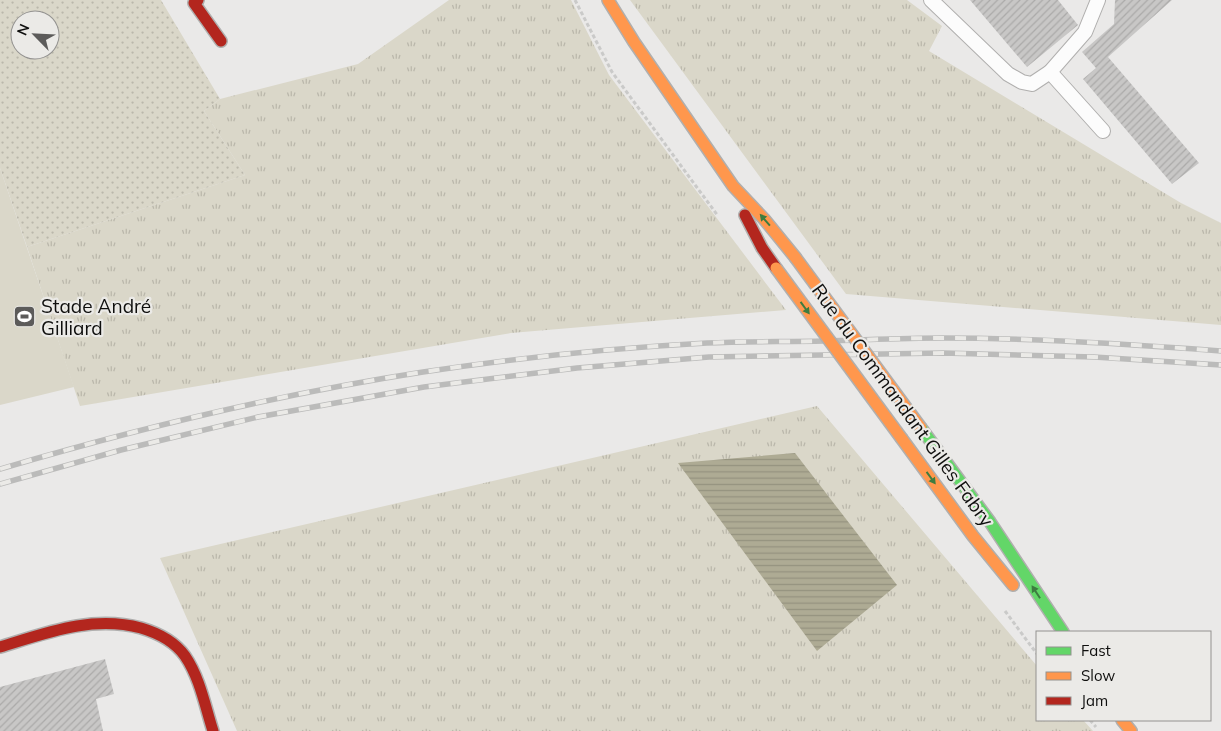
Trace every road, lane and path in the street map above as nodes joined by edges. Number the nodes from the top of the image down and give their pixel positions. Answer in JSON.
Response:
{"nodes":[{"id":1,"x":198,"y":0,"type":"edge"},
{"id":2,"x":575,"y":0,"type":"edge"},
{"id":3,"x":608,"y":0,"type":"edge"},
{"id":4,"x":931,"y":0,"type":"edge"},
{"id":5,"x":1098,"y":0,"type":"edge"},
{"id":6,"x":222,"y":41,"type":"dead end"},
{"id":7,"x":1050,"y":72,"type":"junction"},
{"id":8,"x":1103,"y":131,"type":"dead end"},
{"id":9,"x":733,"y":186,"type":"junction"},
{"id":10,"x":721,"y":220,"type":"dead end"},
{"id":11,"x":1022,"y":595,"type":"dead end"},
{"id":12,"x":1040,"y":618,"type":"dead end"},
{"id":13,"x":1051,"y":631,"type":"edge"},
{"id":14,"x":1062,"y":631,"type":"edge"},
{"id":15,"x":0,"y":647,"type":"edge"},
{"id":16,"x":1123,"y":721,"type":"edge"},
{"id":17,"x":214,"y":731,"type":"edge"},
{"id":18,"x":1131,"y":731,"type":"edge"}],
"edges":[{"from":1,"to":6,"type":"street"},
{"from":2,"to":10,"type":"path"},
{"from":3,"to":9,"type":"street","name":"Rue du Commandant Gilles Fabry"},
{"from":4,"to":7,"type":"lane"},
{"from":5,"to":7,"type":"lane"},
{"from":7,"to":8,"type":"lane"},
{"from":9,"to":11,"type":"street","name":"Rue du Commandant Gilles Fabry","one_way":true,"bridge":true},
{"from":14,"to":9,"type":"street","name":"Rue du Commandant Gilles Fabry","one_way":true,"bridge":true},
{"from":12,"to":13,"type":"street"},
{"from":15,"to":17,"type":"street"},
{"from":16,"to":18,"type":"street"}]}
